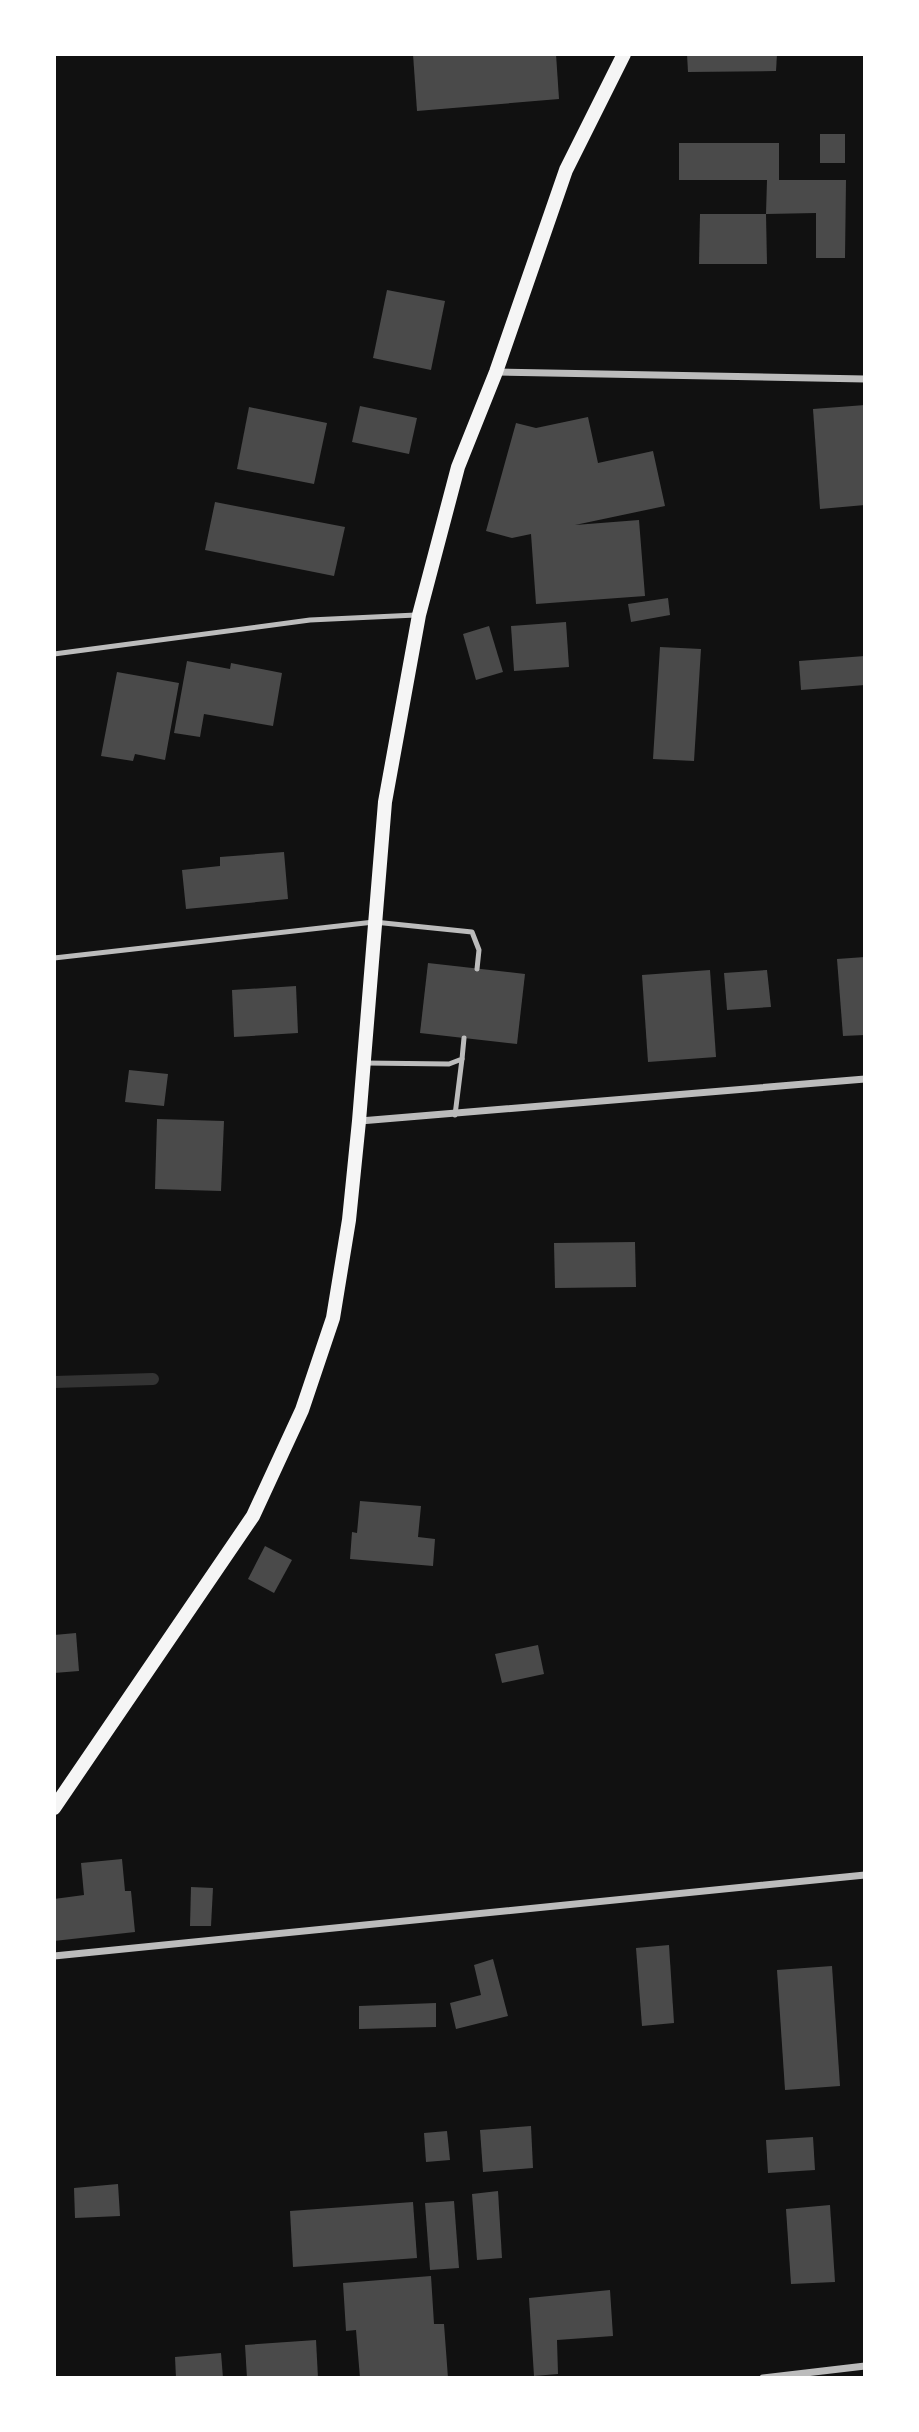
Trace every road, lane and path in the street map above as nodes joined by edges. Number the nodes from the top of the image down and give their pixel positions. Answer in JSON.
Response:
{"nodes":[{"id":1,"x":624,"y":54,"type":"edge"},
{"id":2,"x":496,"y":372,"type":"junction"},
{"id":3,"x":865,"y":379,"type":"edge"},
{"id":4,"x":419,"y":615,"type":"junction"},
{"id":5,"x":54,"y":654,"type":"edge"},
{"id":6,"x":373,"y":922,"type":"junction"},
{"id":7,"x":54,"y":958,"type":"edge"},
{"id":8,"x":477,"y":969,"type":"dead end"},
{"id":9,"x":464,"y":1038,"type":"dead end"},
{"id":10,"x":461,"y":1059,"type":"junction"},
{"id":11,"x":365,"y":1063,"type":"junction"},
{"id":12,"x":865,"y":1079,"type":"edge"},
{"id":13,"x":455,"y":1115,"type":"junction"},
{"id":14,"x":359,"y":1121,"type":"junction"},
{"id":15,"x":54,"y":1808,"type":"edge"},
{"id":16,"x":865,"y":1875,"type":"edge"},
{"id":17,"x":54,"y":1956,"type":"edge"},
{"id":18,"x":865,"y":2367,"type":"edge"},
{"id":19,"x":764,"y":2378,"type":"edge"}],
"edges":[{"from":1,"to":2,"type":"main road"},
{"from":2,"to":3,"type":"street"},
{"from":2,"to":4,"type":"main road"},
{"from":4,"to":5,"type":"lane"},
{"from":4,"to":6,"type":"main road"},
{"from":6,"to":7,"type":"lane"},
{"from":6,"to":8,"type":"lane"},
{"from":6,"to":11,"type":"main road"},
{"from":9,"to":10,"type":"lane"},
{"from":10,"to":11,"type":"lane"},
{"from":10,"to":13,"type":"lane"},
{"from":11,"to":14,"type":"main road"},
{"from":12,"to":13,"type":"street"},
{"from":13,"to":14,"type":"street"},
{"from":14,"to":15,"type":"main road"},
{"from":16,"to":17,"type":"street"},
{"from":18,"to":19,"type":"street"}]}
